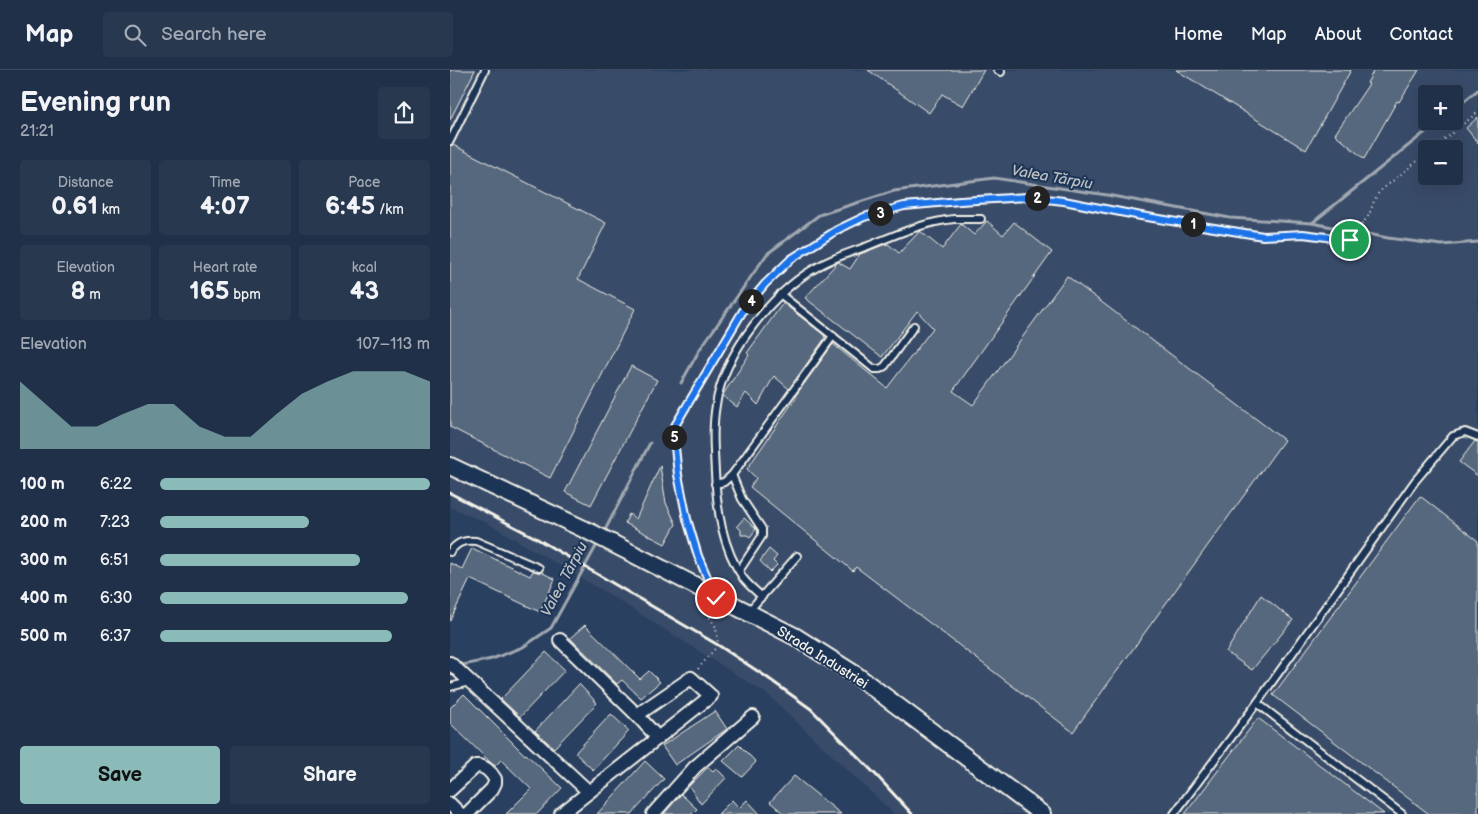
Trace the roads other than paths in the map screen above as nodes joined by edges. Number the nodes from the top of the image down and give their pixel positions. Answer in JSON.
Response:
{"nodes":[{"id":1,"x":485,"y":70,"type":"edge"},
{"id":2,"x":450,"y":141,"type":"edge"},
{"id":3,"x":981,"y":218,"type":"dead end"},
{"id":4,"x":780,"y":294,"type":"junction"},
{"id":5,"x":914,"y":326,"type":"dead end"},
{"id":6,"x":833,"y":336,"type":"junction"},
{"id":7,"x":1478,"y":438,"type":"edge"},
{"id":8,"x":450,"y":466,"type":"edge"},
{"id":9,"x":732,"y":474,"type":"junction"},
{"id":10,"x":715,"y":484,"type":"junction"},
{"id":11,"x":450,"y":552,"type":"edge"},
{"id":12,"x":797,"y":556,"type":"dead end"},
{"id":13,"x":539,"y":568,"type":"dead end"},
{"id":14,"x":739,"y":571,"type":"junction"},
{"id":15,"x":762,"y":596,"type":"junction"},
{"id":16,"x":748,"y":613,"type":"junction"},
{"id":17,"x":560,"y":640,"type":"dead end"},
{"id":18,"x":450,"y":663,"type":"edge"},
{"id":19,"x":466,"y":677,"type":"junction"},
{"id":20,"x":450,"y":687,"type":"edge"},
{"id":21,"x":1257,"y":703,"type":"junction"},
{"id":22,"x":637,"y":716,"type":"junction"},
{"id":23,"x":753,"y":717,"type":"dead end"},
{"id":24,"x":658,"y":738,"type":"junction"},
{"id":25,"x":450,"y":790,"type":"edge"},
{"id":26,"x":589,"y":792,"type":"junction"},
{"id":27,"x":450,"y":804,"type":"edge"},
{"id":28,"x":460,"y":814,"type":"edge"},
{"id":29,"x":466,"y":814,"type":"edge"},
{"id":30,"x":561,"y":814,"type":"edge"},
{"id":31,"x":653,"y":814,"type":"edge"},
{"id":32,"x":1042,"y":814,"type":"edge"},
{"id":33,"x":1174,"y":814,"type":"edge"},
{"id":34,"x":1402,"y":814,"type":"edge"}],
"edges":[{"from":1,"to":2,"type":"lane"},
{"from":3,"to":4,"type":"lane"},
{"from":4,"to":6,"type":"lane"},
{"from":4,"to":10,"type":"lane"},
{"from":5,"to":6,"type":"lane"},
{"from":6,"to":9,"type":"lane"},
{"from":7,"to":21,"type":"lane"},
{"from":8,"to":16,"type":"street","name":"Strada Industriei"},
{"from":9,"to":10,"type":"lane"},
{"from":9,"to":14,"type":"lane"},
{"from":10,"to":14,"type":"lane"},
{"from":11,"to":13,"type":"lane"},
{"from":12,"to":15,"type":"lane"},
{"from":14,"to":15,"type":"lane"},
{"from":15,"to":16,"type":"lane"},
{"from":16,"to":32,"type":"street","name":"Strada Industriei"},
{"from":17,"to":22,"type":"street"},
{"from":18,"to":19,"type":"street"},
{"from":19,"to":20,"type":"lane"},
{"from":19,"to":26,"type":"street"},
{"from":21,"to":33,"type":"lane"},
{"from":21,"to":34,"type":"lane"},
{"from":22,"to":24,"type":"street"},
{"from":22,"to":24,"type":"street"},
{"from":23,"to":31,"type":"street"},
{"from":24,"to":26,"type":"street"},
{"from":25,"to":29,"type":"street"},
{"from":26,"to":30,"type":"street"},
{"from":27,"to":28,"type":"street"}]}
